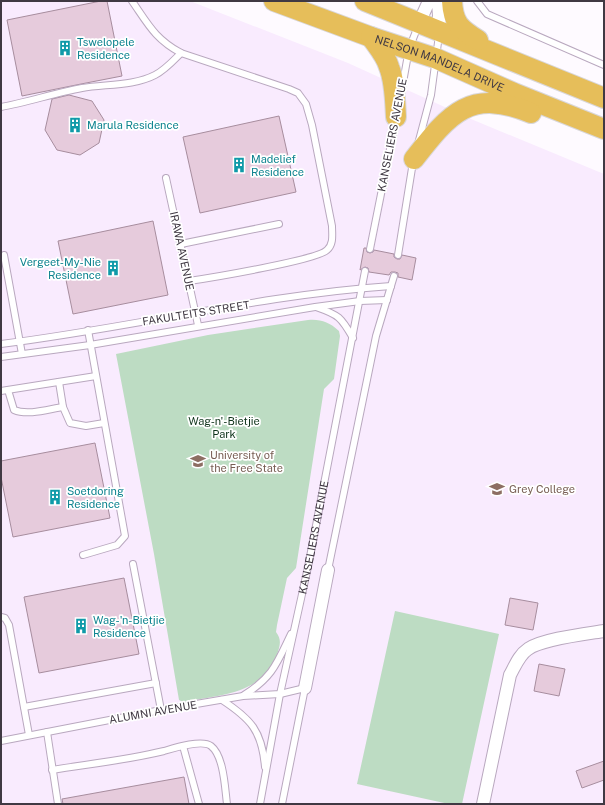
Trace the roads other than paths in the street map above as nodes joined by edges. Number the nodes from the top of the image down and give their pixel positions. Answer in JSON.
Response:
{"nodes":[{"id":1,"x":132,"y":1,"type":"edge"},
{"id":2,"x":274,"y":1,"type":"edge"},
{"id":3,"x":365,"y":1,"type":"edge"},
{"id":4,"x":429,"y":1,"type":"edge"},
{"id":5,"x":438,"y":1,"type":"edge"},
{"id":6,"x":452,"y":1,"type":"edge"},
{"id":7,"x":477,"y":1,"type":"edge"},
{"id":8,"x":419,"y":22,"type":"junction"},
{"id":9,"x":440,"y":32,"type":"junction"},
{"id":10,"x":371,"y":37,"type":"junction"},
{"id":11,"x":409,"y":49,"type":"junction"},
{"id":12,"x":181,"y":53,"type":"junction"},
{"id":13,"x":435,"y":58,"type":"junction"},
{"id":14,"x":512,"y":61,"type":"junction"},
{"id":15,"x":604,"y":65,"type":"edge"},
{"id":16,"x":604,"y":98,"type":"edge"},
{"id":17,"x":1,"y":107,"type":"edge"},
{"id":18,"x":396,"y":116,"type":"junction"},
{"id":19,"x":604,"y":129,"type":"edge"},
{"id":20,"x":604,"y":141,"type":"edge"},
{"id":21,"x":414,"y":159,"type":"junction"},
{"id":22,"x":166,"y":178,"type":"dead end"},
{"id":23,"x":279,"y":224,"type":"dead end"},
{"id":24,"x":181,"y":244,"type":"junction"},
{"id":25,"x":370,"y":249,"type":"dead end"},
{"id":26,"x":4,"y":255,"type":"dead end"},
{"id":27,"x":398,"y":255,"type":"dead end"},
{"id":28,"x":365,"y":271,"type":"dead end"},
{"id":29,"x":394,"y":276,"type":"dead end"},
{"id":30,"x":189,"y":281,"type":"junction"},
{"id":31,"x":391,"y":286,"type":"junction"},
{"id":32,"x":362,"y":288,"type":"junction"},
{"id":33,"x":387,"y":300,"type":"junction"},
{"id":34,"x":360,"y":301,"type":"junction"},
{"id":35,"x":315,"y":307,"type":"junction"},
{"id":36,"x":195,"y":313,"type":"junction"},
{"id":37,"x":198,"y":325,"type":"junction"},
{"id":38,"x":88,"y":330,"type":"junction"},
{"id":39,"x":353,"y":338,"type":"junction"},
{"id":40,"x":20,"y":341,"type":"junction"},
{"id":41,"x":1,"y":344,"type":"edge"},
{"id":42,"x":90,"y":345,"type":"junction"},
{"id":43,"x":22,"y":354,"type":"junction"},
{"id":44,"x":1,"y":357,"type":"edge"},
{"id":45,"x":96,"y":376,"type":"junction"},
{"id":46,"x":59,"y":382,"type":"junction"},
{"id":47,"x":4,"y":391,"type":"edge"},
{"id":48,"x":64,"y":407,"type":"junction"},
{"id":49,"x":104,"y":424,"type":"junction"},
{"id":50,"x":82,"y":555,"type":"dead end"},
{"id":51,"x":133,"y":564,"type":"dead end"},
{"id":52,"x":328,"y":570,"type":"joint"},
{"id":53,"x":1,"y":616,"type":"edge"},
{"id":54,"x":296,"y":623,"type":"junction"},
{"id":55,"x":604,"y":631,"type":"edge"},
{"id":56,"x":156,"y":683,"type":"junction"},
{"id":57,"x":305,"y":688,"type":"junction"},
{"id":58,"x":280,"y":694,"type":"junction"},
{"id":59,"x":243,"y":696,"type":"junction"},
{"id":60,"x":222,"y":700,"type":"junction"},
{"id":61,"x":24,"y":707,"type":"junction"},
{"id":62,"x":161,"y":710,"type":"junction"},
{"id":63,"x":47,"y":732,"type":"junction"},
{"id":64,"x":29,"y":735,"type":"junction"},
{"id":65,"x":1,"y":741,"type":"edge"},
{"id":66,"x":183,"y":746,"type":"junction"},
{"id":67,"x":52,"y":770,"type":"junction"},
{"id":68,"x":265,"y":778,"type":"junction"},
{"id":69,"x":58,"y":804,"type":"edge"},
{"id":70,"x":199,"y":804,"type":"edge"},
{"id":71,"x":227,"y":804,"type":"edge"},
{"id":72,"x":260,"y":804,"type":"edge"},
{"id":73,"x":282,"y":804,"type":"edge"},
{"id":74,"x":483,"y":804,"type":"edge"}],
"edges":[{"from":1,"to":12,"type":"lane"},
{"from":2,"to":10,"type":"highway","name":"NELSON MANDELA DRIVE"},
{"from":3,"to":8,"type":"highway"},
{"from":4,"to":8,"type":"street"},
{"from":5,"to":9,"type":"street"},
{"from":6,"to":14,"type":"highway"},
{"from":7,"to":15,"type":"lane"},
{"from":8,"to":9,"type":"highway"},
{"from":8,"to":11,"type":"lane","name":"KANSELIERS AVENUE"},
{"from":9,"to":13,"type":"lane"},
{"from":9,"to":14,"type":"highway"},
{"from":10,"to":11,"type":"highway","name":"NELSON MANDELA DRIVE"},
{"from":10,"to":18,"type":"highway"},
{"from":11,"to":13,"type":"highway","name":"NELSON MANDELA DRIVE"},
{"from":11,"to":18,"type":"lane","name":"KANSELIERS AVENUE"},
{"from":12,"to":17,"type":"lane"},
{"from":12,"to":30,"type":"lane"},
{"from":13,"to":19,"type":"highway","name":"NELSON MANDELA DRIVE"},
{"from":13,"to":21,"type":"lane"},
{"from":14,"to":16,"type":"highway"},
{"from":18,"to":25,"type":"lane","name":"KANSELIERS AVENUE"},
{"from":20,"to":21,"type":"highway"},
{"from":21,"to":27,"type":"lane"},
{"from":22,"to":24,"type":"lane","name":"IRAWA AVENUE"},
{"from":23,"to":24,"type":"lane"},
{"from":24,"to":30,"type":"lane","name":"IRAWA AVENUE"},
{"from":26,"to":40,"type":"lane"},
{"from":28,"to":32,"type":"lane","name":"KANSELIERS AVENUE"},
{"from":29,"to":31,"type":"lane","name":"KANSELIERS AVENUE"},
{"from":30,"to":36,"type":"lane","name":"IRAWA AVENUE"},
{"from":31,"to":32,"type":"lane","name":"FAKULTEITS STREET"},
{"from":31,"to":33,"type":"lane","name":"KANSELIERS AVENUE"},
{"from":32,"to":34,"type":"lane","name":"KANSELIERS AVENUE"},
{"from":32,"to":36,"type":"lane","name":"FAKULTEITS STREET"},
{"from":33,"to":34,"type":"lane","name":"FAKULTEITS STREET"},
{"from":33,"to":52,"type":"lane","name":"KANSELIERS AVENUE"},
{"from":34,"to":35,"type":"lane","name":"FAKULTEITS STREET"},
{"from":34,"to":39,"type":"lane","name":"KANSELIERS AVENUE"},
{"from":35,"to":37,"type":"lane","name":"FAKULTEITS STREET"},
{"from":35,"to":39,"type":"lane"},
{"from":36,"to":37,"type":"lane","name":"IRAWA AVENUE"},
{"from":36,"to":38,"type":"lane","name":"FAKULTEITS STREET"},
{"from":37,"to":42,"type":"lane","name":"FAKULTEITS STREET"},
{"from":38,"to":40,"type":"lane","name":"FAKULTEITS STREET"},
{"from":38,"to":42,"type":"lane"},
{"from":39,"to":54,"type":"lane","name":"KANSELIERS AVENUE"},
{"from":40,"to":41,"type":"lane","name":"FAKULTEITS STREET"},
{"from":40,"to":43,"type":"lane"},
{"from":42,"to":43,"type":"lane","name":"FAKULTEITS STREET"},
{"from":42,"to":45,"type":"lane"},
{"from":43,"to":44,"type":"lane","name":"FAKULTEITS STREET"},
{"from":45,"to":46,"type":"lane"},
{"from":45,"to":49,"type":"lane"},
{"from":46,"to":47,"type":"lane"},
{"from":46,"to":48,"type":"lane"},
{"from":47,"to":48,"type":"lane"},
{"from":48,"to":49,"type":"lane"},
{"from":49,"to":50,"type":"lane"},
{"from":51,"to":56,"type":"lane"},
{"from":52,"to":57,"type":"street","name":"KANSELIERS AVENUE"},
{"from":53,"to":61,"type":"lane"},
{"from":54,"to":58,"type":"lane","name":"KANSELIERS AVENUE"},
{"from":54,"to":59,"type":"lane"},
{"from":55,"to":74,"type":"street"},
{"from":56,"to":61,"type":"lane"},
{"from":56,"to":62,"type":"lane"},
{"from":57,"to":58,"type":"lane","name":"ALUMNI AVENUE"},
{"from":57,"to":73,"type":"lane","name":"KANSELIERS AVENUE"},
{"from":58,"to":59,"type":"lane","name":"ALUMNI AVENUE"},
{"from":58,"to":68,"type":"lane","name":"KANSELIERS AVENUE"},
{"from":59,"to":60,"type":"lane","name":"ALUMNI AVENUE"},
{"from":60,"to":62,"type":"lane","name":"ALUMNI AVENUE"},
{"from":60,"to":68,"type":"lane"},
{"from":61,"to":64,"type":"lane"},
{"from":62,"to":63,"type":"lane","name":"ALUMNI AVENUE"},
{"from":63,"to":64,"type":"lane","name":"ALUMNI AVENUE"},
{"from":63,"to":67,"type":"lane"},
{"from":64,"to":65,"type":"lane","name":"ALUMNI AVENUE"},
{"from":66,"to":67,"type":"lane"},
{"from":66,"to":70,"type":"lane"},
{"from":66,"to":71,"type":"lane"},
{"from":67,"to":69,"type":"lane"},
{"from":68,"to":72,"type":"lane","name":"KANSELIERS AVENUE"}]}
